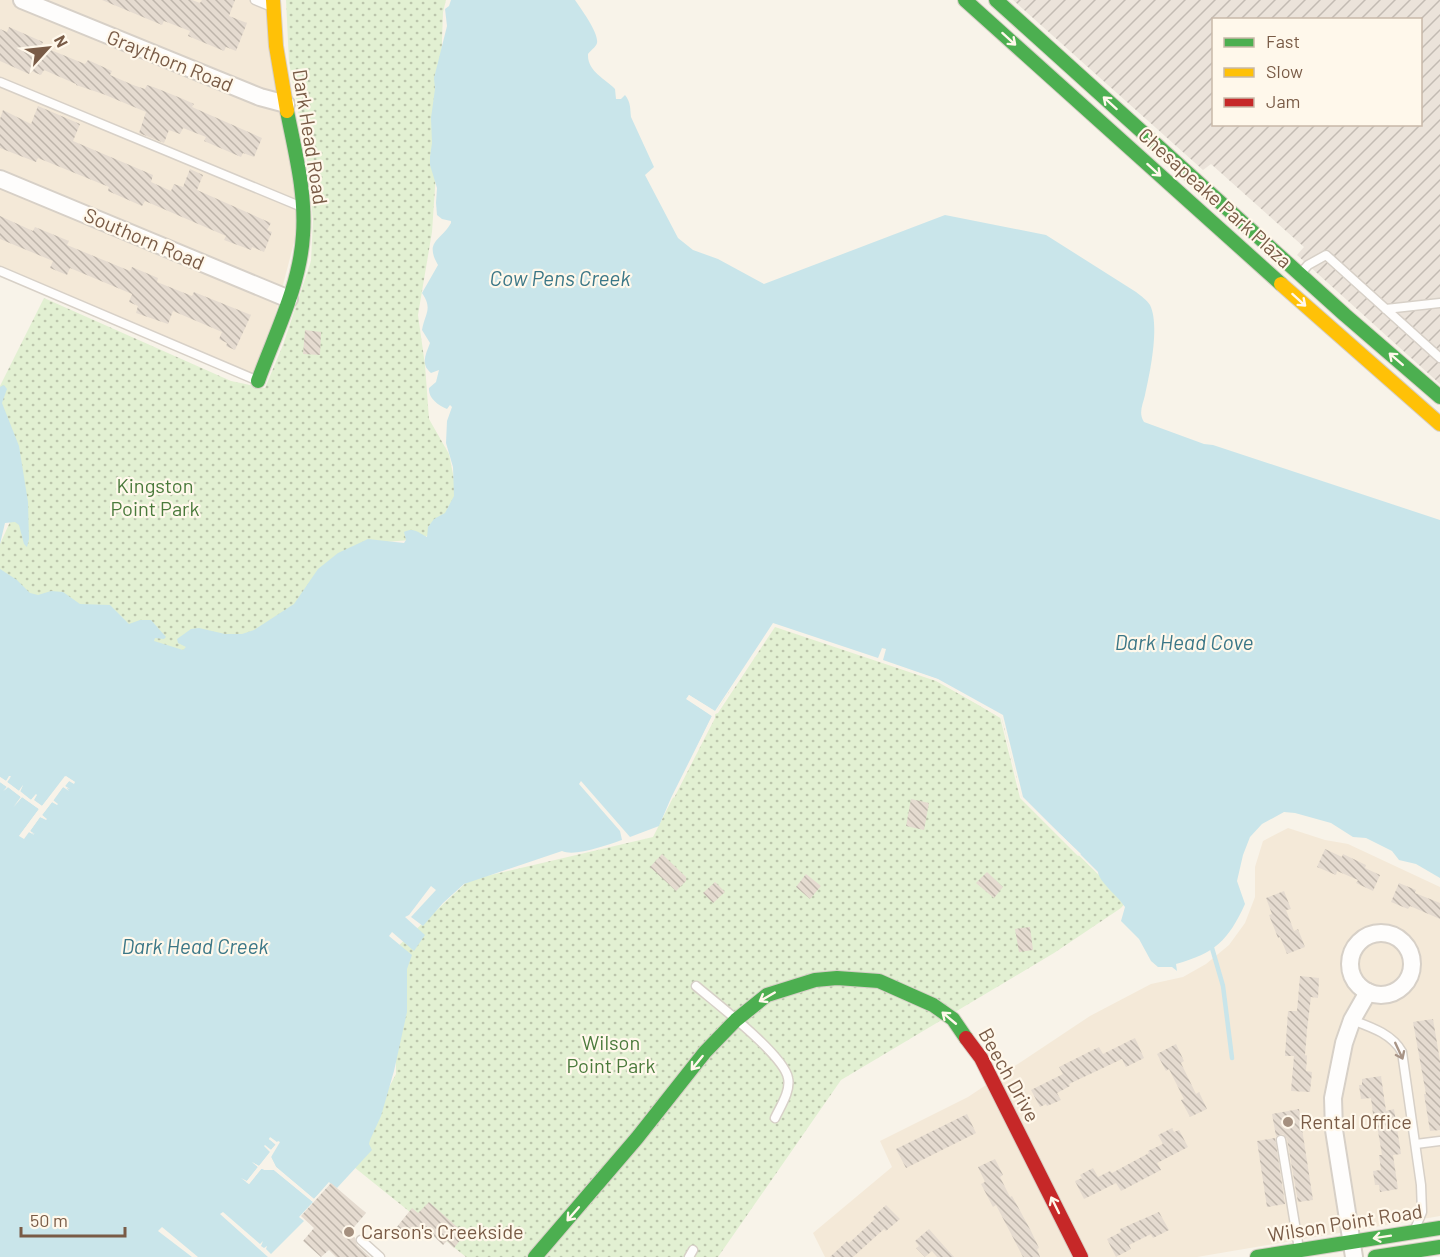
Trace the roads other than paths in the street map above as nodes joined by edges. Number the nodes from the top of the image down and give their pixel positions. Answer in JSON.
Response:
{"nodes":[{"id":1,"x":22,"y":0,"type":"edge"},
{"id":2,"x":255,"y":0,"type":"edge"},
{"id":3,"x":965,"y":0,"type":"edge"},
{"id":4,"x":996,"y":0,"type":"edge"},
{"id":5,"x":274,"y":4,"type":"edge"},
{"id":6,"x":0,"y":82,"type":"edge"},
{"id":7,"x":286,"y":105,"type":"junction"},
{"id":8,"x":0,"y":179,"type":"edge"},
{"id":9,"x":303,"y":208,"type":"junction"},
{"id":10,"x":0,"y":271,"type":"edge"},
{"id":11,"x":1300,"y":274,"type":"junction"},
{"id":12,"x":289,"y":299,"type":"junction"},
{"id":13,"x":1440,"y":303,"type":"edge"},
{"id":14,"x":1386,"y":309,"type":"junction"},
{"id":15,"x":1440,"y":358,"type":"edge"},
{"id":16,"x":258,"y":381,"type":"joint"},
{"id":17,"x":1440,"y":397,"type":"edge"},
{"id":18,"x":1440,"y":424,"type":"edge"},
{"id":19,"x":696,"y":986,"type":"dead end"},
{"id":20,"x":1368,"y":992,"type":"dead end"},
{"id":21,"x":736,"y":1020,"type":"junction"},
{"id":22,"x":1353,"y":1020,"type":"junction"},
{"id":23,"x":775,"y":1118,"type":"dead end"},
{"id":24,"x":1281,"y":1140,"type":"dead end"},
{"id":25,"x":1440,"y":1141,"type":"edge"},
{"id":26,"x":1416,"y":1144,"type":"junction"},
{"id":27,"x":1440,"y":1228,"type":"edge"},
{"id":28,"x":1414,"y":1232,"type":"junction"},
{"id":29,"x":361,"y":1240,"type":"dead end"},
{"id":30,"x":1440,"y":1247,"type":"edge"},
{"id":31,"x":1353,"y":1250,"type":"edge"},
{"id":32,"x":1299,"y":1251,"type":"junction"},
{"id":33,"x":380,"y":1257,"type":"edge"},
{"id":34,"x":535,"y":1257,"type":"edge"},
{"id":35,"x":1081,"y":1257,"type":"edge"},
{"id":36,"x":1257,"y":1257,"type":"edge"},
{"id":37,"x":1375,"y":1257,"type":"edge"}],
"edges":[{"from":1,"to":7,"type":"street","name":"Graythorn Road"},
{"from":2,"to":5,"type":"lane"},
{"from":3,"to":18,"type":"street","name":"Chesapeake Park Plaza","one_way":true},
{"from":11,"to":4,"type":"street","name":"Chesapeake Park Plaza","one_way":true},
{"from":5,"to":7,"type":"street","name":"Dark Head Road"},
{"from":6,"to":9,"type":"lane"},
{"from":7,"to":9,"type":"street","name":"Dark Head Road"},
{"from":8,"to":12,"type":"street","name":"Southorn Road"},
{"from":9,"to":12,"type":"street","name":"Dark Head Road"},
{"from":10,"to":16,"type":"lane"},
{"from":11,"to":14,"type":"lane"},
{"from":17,"to":11,"type":"street","name":"Chesapeake Park Plaza","one_way":true},
{"from":12,"to":16,"type":"street","name":"Dark Head Road"},
{"from":13,"to":14,"type":"lane"},
{"from":14,"to":15,"type":"lane"},
{"from":19,"to":21,"type":"lane"},
{"from":20,"to":22,"type":"street"},
{"from":21,"to":23,"type":"lane"},
{"from":21,"to":34,"type":"street","name":"Beech Drive","one_way":true},
{"from":35,"to":21,"type":"street","name":"Beech Drive","one_way":true},
{"from":22,"to":26,"type":"lane","one_way":true},
{"from":22,"to":31,"type":"street"},
{"from":24,"to":32,"type":"lane"},
{"from":25,"to":26,"type":"lane"},
{"from":26,"to":28,"type":"lane"},
{"from":27,"to":28,"type":"street","name":"Wilson Point Road"},
{"from":28,"to":31,"type":"street","name":"Wilson Point Road","one_way":true},
{"from":29,"to":33,"type":"lane"},
{"from":30,"to":37,"type":"street","name":"Wilson Point Road"},
{"from":31,"to":32,"type":"street","name":"Wilson Point Road"},
{"from":32,"to":36,"type":"street","name":"Wilson Point Road"}]}
